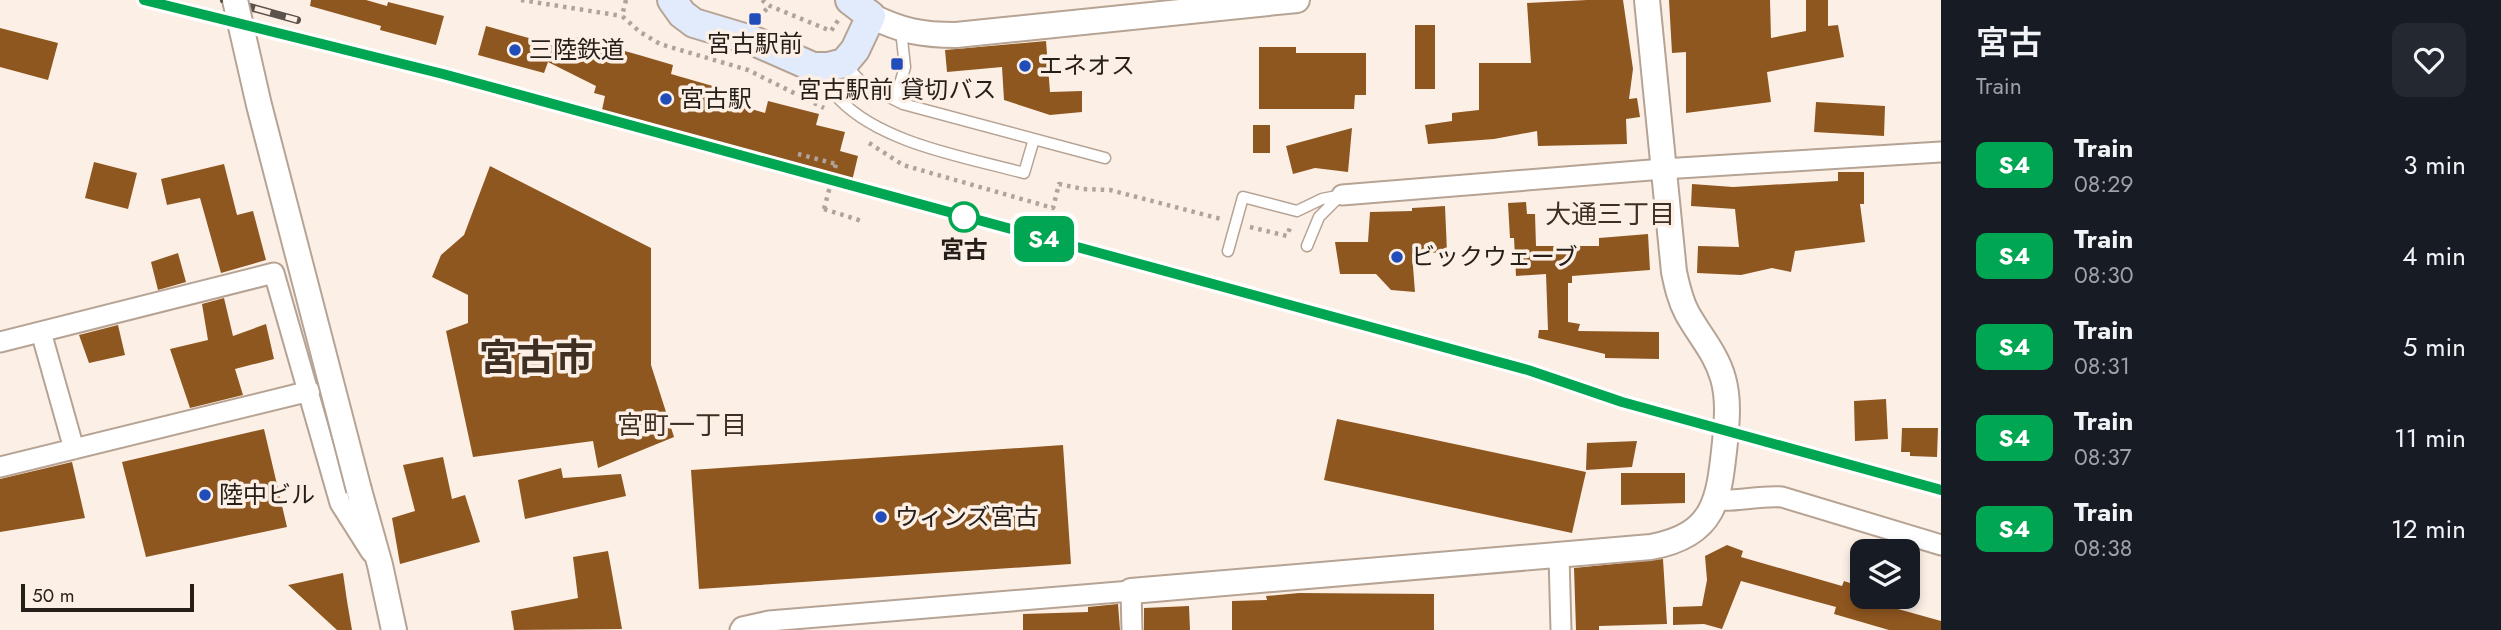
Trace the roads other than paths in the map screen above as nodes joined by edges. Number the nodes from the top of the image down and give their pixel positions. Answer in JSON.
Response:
{"nodes":[{"id":1,"x":235,"y":0,"type":"edge"},
{"id":2,"x":672,"y":0,"type":"edge"},
{"id":3,"x":1297,"y":0,"type":"edge"},
{"id":4,"x":1647,"y":0,"type":"edge"},
{"id":5,"x":857,"y":6,"type":"edge"},
{"id":6,"x":901,"y":30,"type":"junction"},
{"id":7,"x":844,"y":63,"type":"junction"},
{"id":8,"x":813,"y":66,"type":"junction"},
{"id":9,"x":895,"y":100,"type":"junction"},
{"id":10,"x":1034,"y":139,"type":"junction"},
{"id":11,"x":1941,"y":152,"type":"edge"},
{"id":12,"x":1105,"y":158,"type":"dead end"},
{"id":13,"x":1663,"y":169,"type":"junction"},
{"id":14,"x":1342,"y":195,"type":"junction"},
{"id":15,"x":1307,"y":246,"type":"dead end"},
{"id":16,"x":1228,"y":251,"type":"dead end"},
{"id":17,"x":41,"y":332,"type":"junction"},
{"id":18,"x":0,"y":342,"type":"edge"},
{"id":19,"x":310,"y":391,"type":"junction"},
{"id":20,"x":74,"y":449,"type":"junction"},
{"id":21,"x":0,"y":467,"type":"edge"},
{"id":22,"x":1716,"y":500,"type":"junction"},
{"id":23,"x":1941,"y":545,"type":"edge"},
{"id":24,"x":1559,"y":556,"type":"junction"},
{"id":25,"x":380,"y":565,"type":"junction"},
{"id":26,"x":1131,"y":591,"type":"junction"},
{"id":27,"x":394,"y":630,"type":"edge"},
{"id":28,"x":740,"y":630,"type":"edge"},
{"id":29,"x":1132,"y":630,"type":"edge"},
{"id":30,"x":1561,"y":630,"type":"edge"}],
"edges":[{"from":1,"to":25,"type":"street","bridge":true},
{"from":2,"to":8,"type":"main road"},
{"from":3,"to":6,"type":"street"},
{"from":4,"to":13,"type":"street"},
{"from":5,"to":6,"type":"street"},
{"from":5,"to":7,"type":"main road"},
{"from":6,"to":9,"type":"lane"},
{"from":7,"to":8,"type":"main road"},
{"from":7,"to":9,"type":"lane"},
{"from":8,"to":10,"type":"lane"},
{"from":9,"to":10,"type":"lane"},
{"from":10,"to":12,"type":"lane"},
{"from":11,"to":13,"type":"street"},
{"from":13,"to":14,"type":"street"},
{"from":13,"to":22,"type":"street"},
{"from":14,"to":15,"type":"lane"},
{"from":14,"to":16,"type":"lane"},
{"from":17,"to":18,"type":"street"},
{"from":17,"to":19,"type":"street"},
{"from":17,"to":20,"type":"street"},
{"from":19,"to":20,"type":"street"},
{"from":19,"to":25,"type":"street"},
{"from":20,"to":21,"type":"street"},
{"from":22,"to":23,"type":"street"},
{"from":22,"to":24,"type":"street"},
{"from":24,"to":26,"type":"street"},
{"from":24,"to":30,"type":"street"},
{"from":25,"to":27,"type":"street"},
{"from":26,"to":28,"type":"street"},
{"from":26,"to":29,"type":"street"}]}
